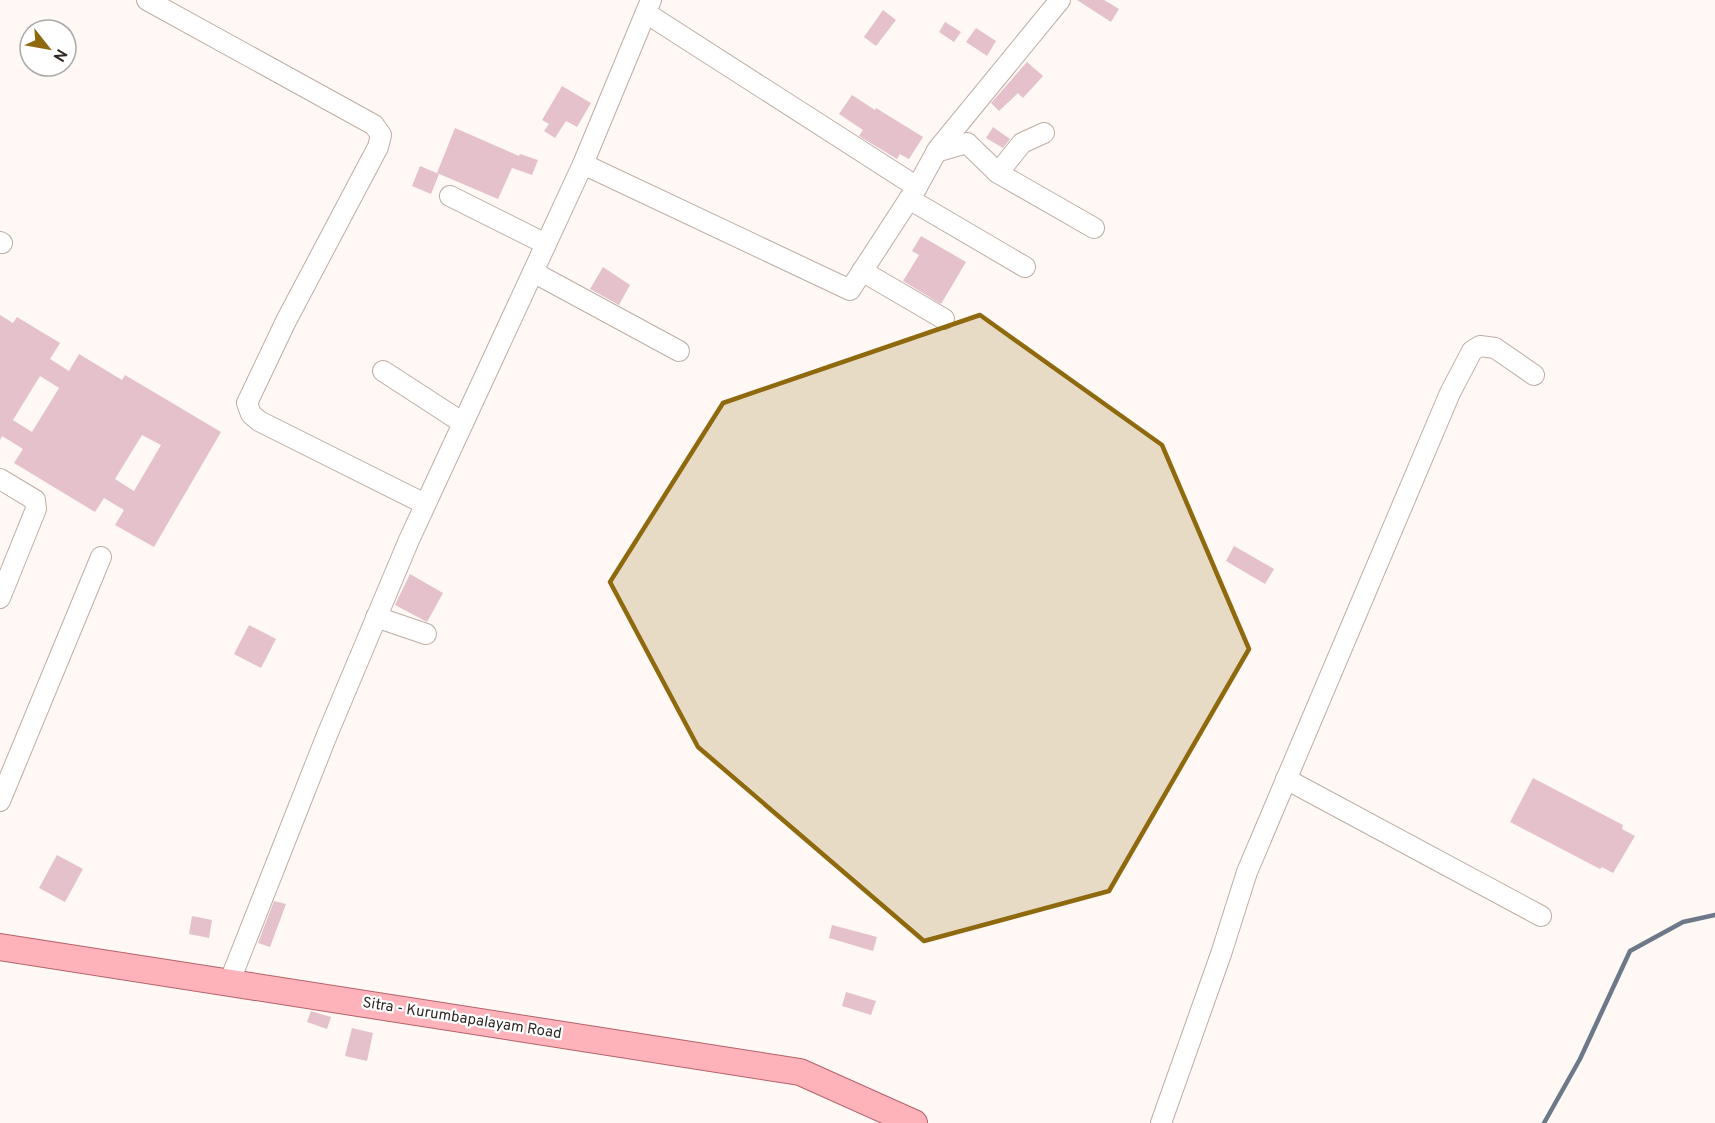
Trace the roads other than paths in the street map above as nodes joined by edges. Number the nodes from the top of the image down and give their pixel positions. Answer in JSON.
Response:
{"nodes":[{"id":1,"x":147,"y":0,"type":"edge"},
{"id":2,"x":1060,"y":0,"type":"edge"},
{"id":3,"x":649,"y":7,"type":"edge"},
{"id":4,"x":1044,"y":133,"type":"dead end"},
{"id":5,"x":936,"y":152,"type":"junction"},
{"id":6,"x":583,"y":164,"type":"junction"},
{"id":7,"x":998,"y":173,"type":"junction"},
{"id":8,"x":913,"y":193,"type":"junction"},
{"id":9,"x":450,"y":196,"type":"dead end"},
{"id":10,"x":1094,"y":228,"type":"dead end"},
{"id":11,"x":546,"y":244,"type":"junction"},
{"id":12,"x":1025,"y":267,"type":"dead end"},
{"id":13,"x":862,"y":271,"type":"junction"},
{"id":14,"x":533,"y":272,"type":"junction"},
{"id":15,"x":944,"y":319,"type":"dead end"},
{"id":16,"x":679,"y":351,"type":"dead end"},
{"id":17,"x":383,"y":371,"type":"dead end"},
{"id":18,"x":1534,"y":375,"type":"dead end"},
{"id":19,"x":463,"y":423,"type":"junction"},
{"id":20,"x":0,"y":479,"type":"edge"},
{"id":21,"x":425,"y":504,"type":"junction"},
{"id":22,"x":101,"y":557,"type":"dead end"},
{"id":23,"x":0,"y":598,"type":"edge"},
{"id":24,"x":376,"y":617,"type":"junction"},
{"id":25,"x":426,"y":634,"type":"dead end"},
{"id":26,"x":1286,"y":779,"type":"junction"},
{"id":27,"x":0,"y":801,"type":"edge"},
{"id":28,"x":1541,"y":916,"type":"dead end"},
{"id":29,"x":0,"y":947,"type":"edge"},
{"id":30,"x":229,"y":983,"type":"junction"},
{"id":31,"x":914,"y":1123,"type":"edge"},
{"id":32,"x":1161,"y":1123,"type":"edge"}],
"edges":[{"from":1,"to":21,"type":"street"},
{"from":2,"to":5,"type":"street"},
{"from":3,"to":6,"type":"street"},
{"from":3,"to":8,"type":"street"},
{"from":4,"to":7,"type":"street"},
{"from":5,"to":7,"type":"street"},
{"from":5,"to":8,"type":"street"},
{"from":6,"to":11,"type":"street"},
{"from":6,"to":13,"type":"street"},
{"from":7,"to":10,"type":"street"},
{"from":8,"to":12,"type":"street"},
{"from":8,"to":13,"type":"street"},
{"from":9,"to":11,"type":"street"},
{"from":11,"to":14,"type":"street"},
{"from":13,"to":15,"type":"street"},
{"from":14,"to":16,"type":"street"},
{"from":14,"to":19,"type":"street"},
{"from":17,"to":19,"type":"street"},
{"from":18,"to":26,"type":"street"},
{"from":19,"to":21,"type":"street"},
{"from":20,"to":23,"type":"street"},
{"from":21,"to":24,"type":"street"},
{"from":22,"to":27,"type":"street"},
{"from":24,"to":25,"type":"street"},
{"from":24,"to":30,"type":"street"},
{"from":26,"to":28,"type":"street"},
{"from":26,"to":32,"type":"street"},
{"from":29,"to":30,"type":"main road","name":"Sitra - Kurumbapalayam Road"},
{"from":30,"to":31,"type":"main road","name":"Sitra - Kurumbapalayam Road"}]}
